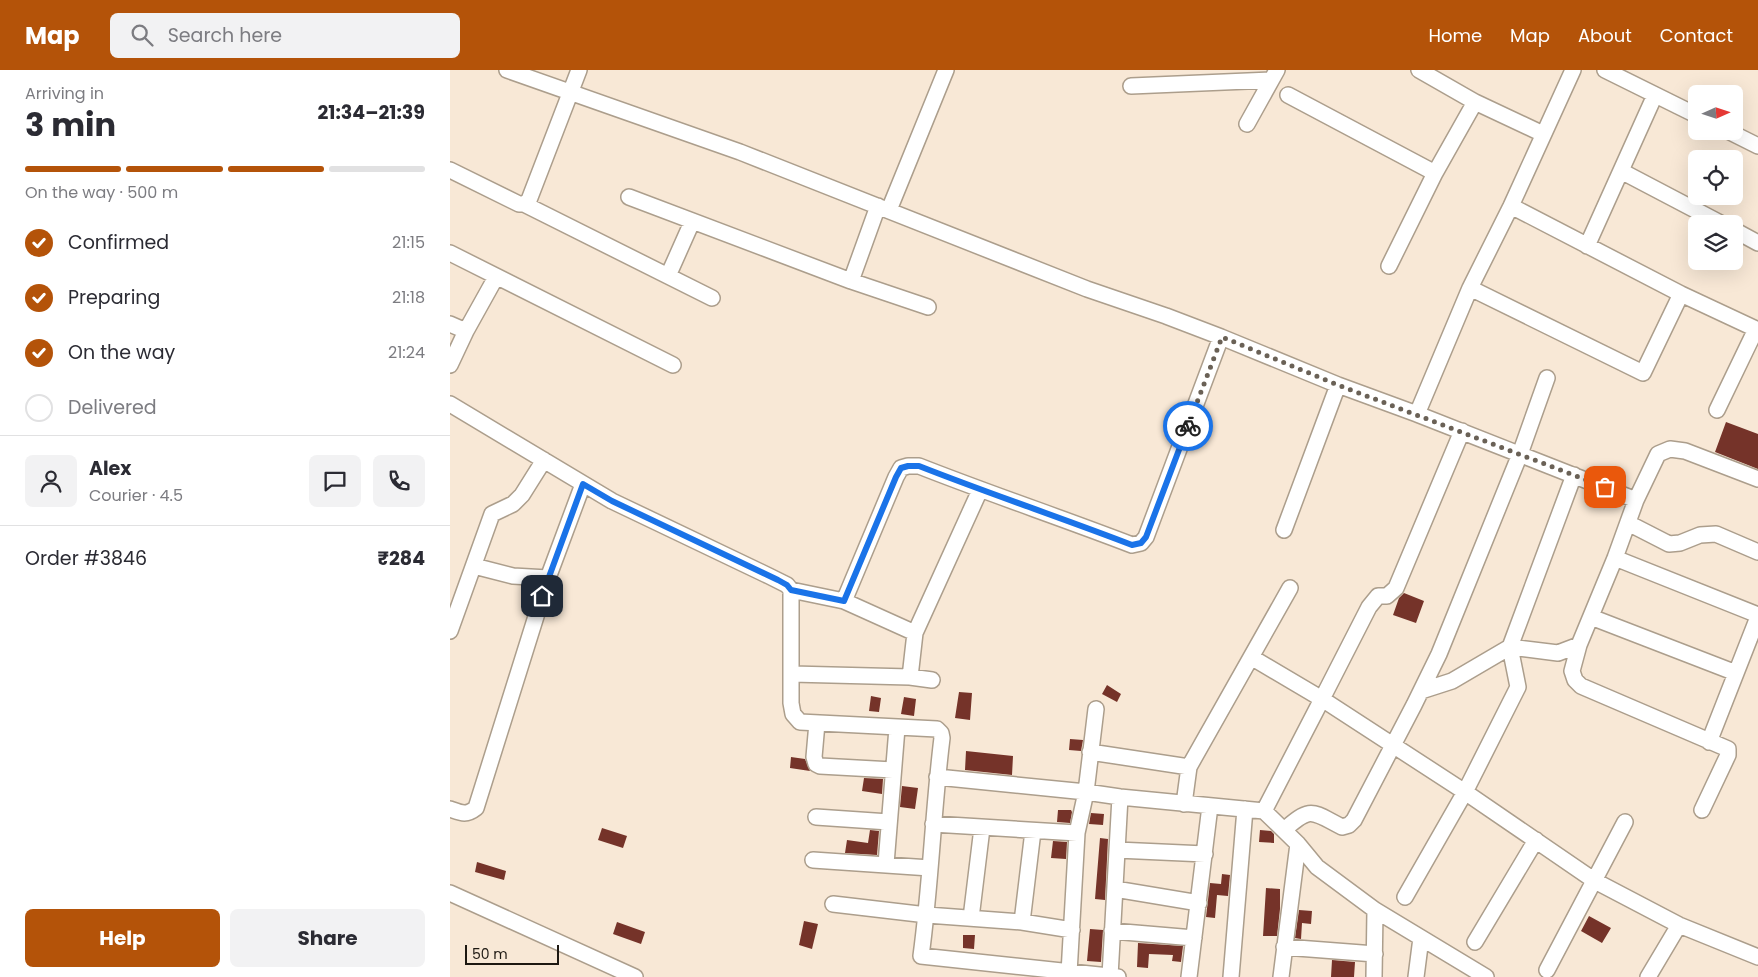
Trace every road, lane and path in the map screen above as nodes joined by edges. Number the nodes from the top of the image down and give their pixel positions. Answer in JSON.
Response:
{"nodes":[{"id":1,"x":507,"y":70,"type":"edge"},
{"id":2,"x":579,"y":70,"type":"edge"},
{"id":3,"x":946,"y":70,"type":"edge"},
{"id":4,"x":1419,"y":70,"type":"edge"},
{"id":5,"x":1572,"y":70,"type":"edge"},
{"id":6,"x":1605,"y":70,"type":"edge"},
{"id":7,"x":1274,"y":75,"type":"edge"},
{"id":8,"x":1130,"y":86,"type":"dead end"},
{"id":9,"x":571,"y":93,"type":"junction"},
{"id":10,"x":1288,"y":95,"type":"dead end"},
{"id":11,"x":1656,"y":95,"type":"junction"},
{"id":12,"x":1475,"y":102,"type":"junction"},
{"id":13,"x":1688,"y":111,"type":"edge"},
{"id":14,"x":1248,"y":124,"type":"dead end"},
{"id":15,"x":1543,"y":134,"type":"junction"},
{"id":16,"x":1743,"y":138,"type":"edge"},
{"id":17,"x":1758,"y":146,"type":"edge"},
{"id":18,"x":450,"y":170,"type":"edge"},
{"id":19,"x":1621,"y":171,"type":"junction"},
{"id":20,"x":1435,"y":173,"type":"junction"},
{"id":21,"x":629,"y":197,"type":"dead end"},
{"id":22,"x":524,"y":204,"type":"junction"},
{"id":23,"x":1511,"y":206,"type":"junction"},
{"id":24,"x":884,"y":208,"type":"junction"},
{"id":25,"x":1705,"y":215,"type":"edge"},
{"id":26,"x":692,"y":222,"type":"junction"},
{"id":27,"x":1743,"y":235,"type":"edge"},
{"id":28,"x":1758,"y":243,"type":"edge"},
{"id":29,"x":1587,"y":246,"type":"junction"},
{"id":30,"x":450,"y":253,"type":"edge"},
{"id":31,"x":1388,"y":266,"type":"dead end"},
{"id":32,"x":668,"y":276,"type":"junction"},
{"id":33,"x":496,"y":277,"type":"junction"},
{"id":34,"x":851,"y":281,"type":"junction"},
{"id":35,"x":1470,"y":288,"type":"junction"},
{"id":36,"x":1680,"y":294,"type":"junction"},
{"id":37,"x":712,"y":298,"type":"dead end"},
{"id":38,"x":928,"y":307,"type":"dead end"},
{"id":39,"x":450,"y":324,"type":"edge"},
{"id":40,"x":1757,"y":330,"type":"edge"},
{"id":41,"x":466,"y":331,"type":"junction"},
{"id":42,"x":1222,"y":337,"type":"junction"},
{"id":43,"x":450,"y":365,"type":"edge"},
{"id":44,"x":673,"y":365,"type":"dead end"},
{"id":45,"x":1547,"y":378,"type":"dead end"},
{"id":46,"x":1338,"y":385,"type":"junction"},
{"id":47,"x":450,"y":404,"type":"edge"},
{"id":48,"x":1717,"y":410,"type":"dead end"},
{"id":49,"x":1417,"y":414,"type":"junction"},
{"id":50,"x":1462,"y":432,"type":"junction"},
{"id":51,"x":1520,"y":454,"type":"junction"},
{"id":52,"x":544,"y":460,"type":"junction"},
{"id":53,"x":1574,"y":475,"type":"junction"},
{"id":54,"x":1758,"y":479,"type":"edge"},
{"id":55,"x":583,"y":484,"type":"junction"},
{"id":56,"x":980,"y":490,"type":"junction"},
{"id":57,"x":1636,"y":500,"type":"junction"},
{"id":58,"x":1628,"y":523,"type":"junction"},
{"id":59,"x":1284,"y":530,"type":"dead end"},
{"id":60,"x":1758,"y":552,"type":"edge"},
{"id":61,"x":1615,"y":558,"type":"junction"},
{"id":62,"x":474,"y":566,"type":"junction"},
{"id":63,"x":548,"y":578,"type":"junction"},
{"id":64,"x":1290,"y":588,"type":"dead end"},
{"id":65,"x":791,"y":590,"type":"junction"},
{"id":66,"x":844,"y":601,"type":"junction"},
{"id":67,"x":1758,"y":616,"type":"edge"},
{"id":68,"x":1592,"y":617,"type":"junction"},
{"id":69,"x":450,"y":631,"type":"edge"},
{"id":70,"x":915,"y":634,"type":"junction"},
{"id":71,"x":1579,"y":645,"type":"junction"},
{"id":72,"x":1510,"y":646,"type":"junction"},
{"id":73,"x":1251,"y":657,"type":"junction"},
{"id":74,"x":1736,"y":673,"type":"junction"},
{"id":75,"x":792,"y":674,"type":"junction"},
{"id":76,"x":910,"y":677,"type":"junction"},
{"id":77,"x":932,"y":680,"type":"dead end"},
{"id":78,"x":1421,"y":691,"type":"junction"},
{"id":79,"x":1322,"y":700,"type":"junction"},
{"id":80,"x":1096,"y":709,"type":"dead end"},
{"id":81,"x":817,"y":723,"type":"junction"},
{"id":82,"x":897,"y":728,"type":"junction"},
{"id":83,"x":1709,"y":742,"type":"junction"},
{"id":84,"x":1393,"y":746,"type":"junction"},
{"id":85,"x":1090,"y":752,"type":"junction"},
{"id":86,"x":1189,"y":767,"type":"junction"},
{"id":87,"x":893,"y":770,"type":"junction"},
{"id":88,"x":937,"y":777,"type":"junction"},
{"id":89,"x":1086,"y":792,"type":"junction"},
{"id":90,"x":1465,"y":792,"type":"junction"},
{"id":91,"x":1120,"y":798,"type":"junction"},
{"id":92,"x":1184,"y":804,"type":"junction"},
{"id":93,"x":1210,"y":806,"type":"junction"},
{"id":94,"x":1244,"y":808,"type":"junction"},
{"id":95,"x":450,"y":809,"type":"edge"},
{"id":96,"x":1264,"y":810,"type":"junction"},
{"id":97,"x":1702,"y":810,"type":"dead end"},
{"id":98,"x":816,"y":817,"type":"dead end"},
{"id":99,"x":889,"y":822,"type":"junction"},
{"id":100,"x":1625,"y":822,"type":"dead end"},
{"id":101,"x":933,"y":824,"type":"junction"},
{"id":102,"x":982,"y":828,"type":"junction"},
{"id":103,"x":1284,"y":830,"type":"junction"},
{"id":104,"x":1033,"y":831,"type":"junction"},
{"id":105,"x":1077,"y":833,"type":"junction"},
{"id":106,"x":1536,"y":840,"type":"junction"},
{"id":107,"x":1298,"y":844,"type":"junction"},
{"id":108,"x":1117,"y":850,"type":"junction"},
{"id":109,"x":1205,"y":854,"type":"junction"},
{"id":110,"x":814,"y":860,"type":"dead end"},
{"id":111,"x":886,"y":864,"type":"junction"},
{"id":112,"x":930,"y":868,"type":"junction"},
{"id":113,"x":1595,"y":881,"type":"junction"},
{"id":114,"x":1115,"y":889,"type":"junction"},
{"id":115,"x":450,"y":892,"type":"edge"},
{"id":116,"x":1405,"y":897,"type":"dead end"},
{"id":117,"x":1199,"y":903,"type":"junction"},
{"id":118,"x":833,"y":904,"type":"dead end"},
{"id":119,"x":1375,"y":910,"type":"junction"},
{"id":120,"x":927,"y":915,"type":"junction"},
{"id":121,"x":971,"y":918,"type":"junction"},
{"id":122,"x":1022,"y":922,"type":"junction"},
{"id":123,"x":1679,"y":925,"type":"junction"},
{"id":124,"x":1072,"y":930,"type":"junction"},
{"id":125,"x":1112,"y":931,"type":"junction"},
{"id":126,"x":1194,"y":938,"type":"junction"},
{"id":127,"x":1421,"y":938,"type":"junction"},
{"id":128,"x":1476,"y":942,"type":"dead end"},
{"id":129,"x":1284,"y":947,"type":"junction"},
{"id":130,"x":1375,"y":954,"type":"junction"},
{"id":131,"x":1758,"y":957,"type":"edge"},
{"id":132,"x":1547,"y":970,"type":"dead end"},
{"id":133,"x":1069,"y":973,"type":"junction"},
{"id":134,"x":636,"y":977,"type":"edge"},
{"id":135,"x":1114,"y":977,"type":"edge"},
{"id":136,"x":1189,"y":977,"type":"edge"},
{"id":137,"x":1231,"y":977,"type":"edge"},
{"id":138,"x":1281,"y":977,"type":"edge"},
{"id":139,"x":1374,"y":977,"type":"edge"},
{"id":140,"x":1416,"y":977,"type":"edge"},
{"id":141,"x":1486,"y":977,"type":"edge"},
{"id":142,"x":1648,"y":977,"type":"edge"}],
"edges":[{"from":1,"to":9,"type":"street"},
{"from":2,"to":9,"type":"street"},
{"from":3,"to":24,"type":"street"},
{"from":4,"to":12,"type":"street"},
{"from":5,"to":15,"type":"street"},
{"from":6,"to":11,"type":"street"},
{"from":7,"to":8,"type":"street"},
{"from":7,"to":14,"type":"street"},
{"from":9,"to":22,"type":"street"},
{"from":9,"to":24,"type":"street"},
{"from":10,"to":20,"type":"street"},
{"from":11,"to":13,"type":"street"},
{"from":11,"to":19,"type":"street"},
{"from":12,"to":15,"type":"street"},
{"from":12,"to":20,"type":"street"},
{"from":15,"to":23,"type":"street"},
{"from":16,"to":17,"type":"street"},
{"from":18,"to":22,"type":"street"},
{"from":19,"to":25,"type":"street"},
{"from":19,"to":29,"type":"street"},
{"from":20,"to":31,"type":"street"},
{"from":21,"to":26,"type":"street"},
{"from":22,"to":32,"type":"street"},
{"from":23,"to":29,"type":"street"},
{"from":23,"to":35,"type":"street"},
{"from":24,"to":34,"type":"street"},
{"from":24,"to":42,"type":"street"},
{"from":26,"to":32,"type":"street"},
{"from":26,"to":34,"type":"street"},
{"from":27,"to":28,"type":"street"},
{"from":29,"to":36,"type":"street"},
{"from":30,"to":33,"type":"street"},
{"from":32,"to":37,"type":"street"},
{"from":33,"to":41,"type":"street"},
{"from":33,"to":44,"type":"street"},
{"from":34,"to":38,"type":"street"},
{"from":35,"to":36,"type":"street"},
{"from":35,"to":49,"type":"street"},
{"from":36,"to":40,"type":"street"},
{"from":39,"to":41,"type":"street"},
{"from":40,"to":48,"type":"street"},
{"from":41,"to":43,"type":"street"},
{"from":42,"to":46,"type":"street"},
{"from":42,"to":56,"type":"street"},
{"from":45,"to":51,"type":"street"},
{"from":46,"to":49,"type":"street"},
{"from":46,"to":59,"type":"street"},
{"from":47,"to":52,"type":"street"},
{"from":49,"to":50,"type":"street"},
{"from":50,"to":51,"type":"street"},
{"from":50,"to":79,"type":"street"},
{"from":51,"to":53,"type":"street"},
{"from":51,"to":78,"type":"street"},
{"from":52,"to":55,"type":"street"},
{"from":52,"to":62,"type":"street"},
{"from":53,"to":57,"type":"street"},
{"from":53,"to":72,"type":"street"},
{"from":54,"to":57,"type":"street"},
{"from":55,"to":63,"type":"street"},
{"from":55,"to":65,"type":"street"},
{"from":56,"to":66,"type":"street"},
{"from":56,"to":70,"type":"street"},
{"from":57,"to":58,"type":"street"},
{"from":58,"to":60,"type":"street"},
{"from":58,"to":61,"type":"street"},
{"from":61,"to":67,"type":"street"},
{"from":61,"to":68,"type":"street"},
{"from":62,"to":63,"type":"street"},
{"from":62,"to":69,"type":"street"},
{"from":63,"to":95,"type":"street"},
{"from":64,"to":73,"type":"street"},
{"from":65,"to":66,"type":"street"},
{"from":65,"to":75,"type":"street"},
{"from":66,"to":70,"type":"street"},
{"from":67,"to":74,"type":"street"},
{"from":68,"to":71,"type":"street"},
{"from":68,"to":74,"type":"street"},
{"from":70,"to":76,"type":"street"},
{"from":71,"to":72,"type":"street"},
{"from":71,"to":83,"type":"street"},
{"from":72,"to":78,"type":"street"},
{"from":72,"to":90,"type":"street"},
{"from":73,"to":79,"type":"street"},
{"from":73,"to":86,"type":"street"},
{"from":74,"to":83,"type":"street"},
{"from":75,"to":76,"type":"street"},
{"from":75,"to":81,"type":"street"},
{"from":76,"to":77,"type":"street"},
{"from":78,"to":84,"type":"street"},
{"from":79,"to":84,"type":"street"},
{"from":79,"to":96,"type":"street"},
{"from":80,"to":85,"type":"street"},
{"from":81,"to":82,"type":"street"},
{"from":81,"to":87,"type":"street"},
{"from":82,"to":87,"type":"street"},
{"from":82,"to":88,"type":"street"},
{"from":83,"to":97,"type":"street"},
{"from":84,"to":90,"type":"street"},
{"from":84,"to":103,"type":"street"},
{"from":85,"to":86,"type":"street"},
{"from":85,"to":89,"type":"street"},
{"from":86,"to":92,"type":"street"},
{"from":87,"to":99,"type":"street"},
{"from":88,"to":89,"type":"street"},
{"from":88,"to":101,"type":"street"},
{"from":89,"to":91,"type":"street"},
{"from":89,"to":105,"type":"street"},
{"from":90,"to":106,"type":"street"},
{"from":90,"to":116,"type":"street"},
{"from":91,"to":92,"type":"street"},
{"from":91,"to":108,"type":"street"},
{"from":92,"to":93,"type":"street"},
{"from":93,"to":94,"type":"street"},
{"from":93,"to":109,"type":"street"},
{"from":94,"to":96,"type":"street"},
{"from":94,"to":137,"type":"street"},
{"from":96,"to":103,"type":"street"},
{"from":98,"to":99,"type":"street"},
{"from":99,"to":111,"type":"street"},
{"from":100,"to":113,"type":"street"},
{"from":101,"to":102,"type":"street"},
{"from":101,"to":112,"type":"street"},
{"from":102,"to":104,"type":"street"},
{"from":102,"to":121,"type":"street"},
{"from":103,"to":107,"type":"street"},
{"from":104,"to":105,"type":"street"},
{"from":104,"to":122,"type":"street"},
{"from":105,"to":124,"type":"street"},
{"from":106,"to":113,"type":"street"},
{"from":106,"to":128,"type":"street"},
{"from":107,"to":119,"type":"street"},
{"from":107,"to":129,"type":"street"},
{"from":108,"to":109,"type":"street"},
{"from":108,"to":114,"type":"street"},
{"from":109,"to":117,"type":"street"},
{"from":110,"to":111,"type":"street"},
{"from":111,"to":112,"type":"street"},
{"from":112,"to":120,"type":"street"},
{"from":113,"to":123,"type":"street"},
{"from":113,"to":132,"type":"street"},
{"from":114,"to":117,"type":"street"},
{"from":114,"to":125,"type":"street"},
{"from":115,"to":134,"type":"street"},
{"from":117,"to":126,"type":"street"},
{"from":118,"to":120,"type":"street"},
{"from":119,"to":127,"type":"street"},
{"from":119,"to":130,"type":"street"},
{"from":120,"to":121,"type":"street"},
{"from":120,"to":133,"type":"street"},
{"from":121,"to":122,"type":"street"},
{"from":122,"to":124,"type":"street"},
{"from":123,"to":131,"type":"street"},
{"from":123,"to":142,"type":"street"},
{"from":124,"to":133,"type":"street"},
{"from":125,"to":126,"type":"street"},
{"from":125,"to":135,"type":"street"},
{"from":126,"to":136,"type":"street"},
{"from":127,"to":140,"type":"street"},
{"from":127,"to":141,"type":"street"},
{"from":129,"to":130,"type":"street"},
{"from":129,"to":138,"type":"street"},
{"from":130,"to":139,"type":"street"},
{"from":133,"to":135,"type":"street"}]}
